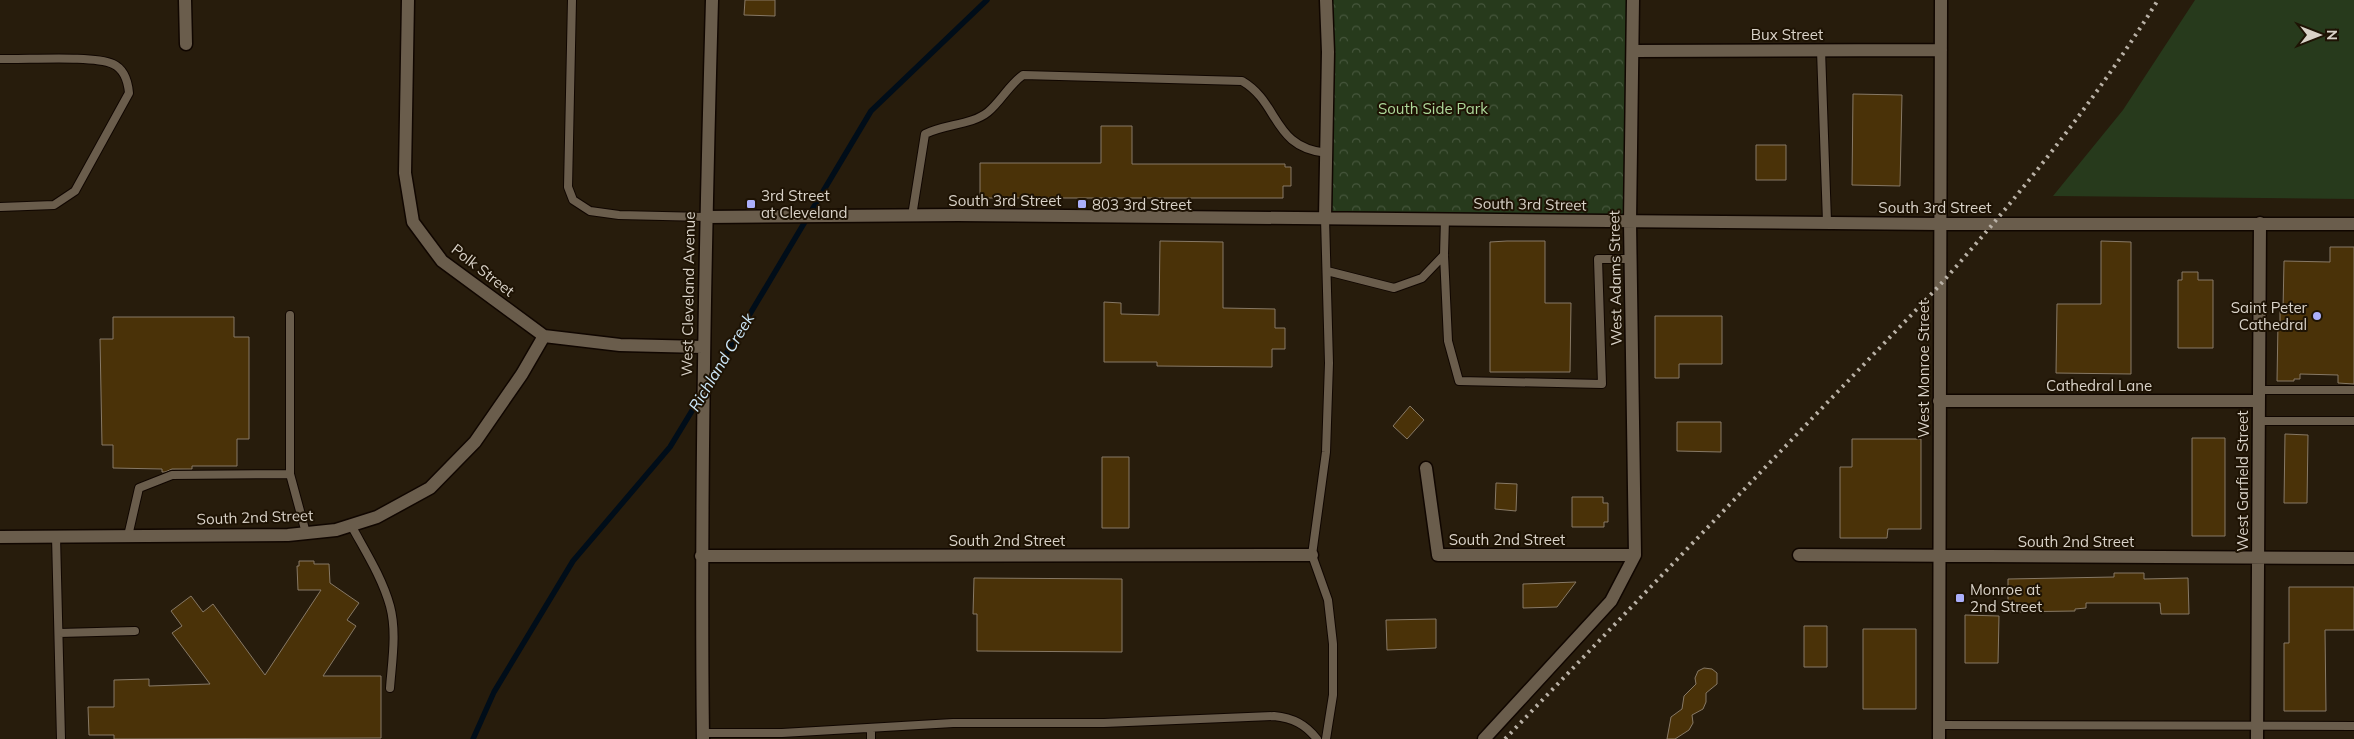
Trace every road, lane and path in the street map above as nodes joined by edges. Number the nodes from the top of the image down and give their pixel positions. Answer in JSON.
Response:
{"nodes":[{"id":1,"x":186,"y":0,"type":"edge"},
{"id":2,"x":408,"y":0,"type":"edge"},
{"id":3,"x":572,"y":0,"type":"edge"},
{"id":4,"x":712,"y":0,"type":"edge"},
{"id":5,"x":1326,"y":0,"type":"edge"},
{"id":6,"x":1633,"y":0,"type":"edge"},
{"id":7,"x":1941,"y":0,"type":"edge"},
{"id":8,"x":186,"y":44,"type":"dead end"},
{"id":9,"x":1820,"y":50,"type":"junction"},
{"id":10,"x":1941,"y":50,"type":"junction"},
{"id":11,"x":1634,"y":51,"type":"junction"},
{"id":12,"x":0,"y":60,"type":"edge"},
{"id":13,"x":1326,"y":153,"type":"junction"},
{"id":14,"x":0,"y":207,"type":"edge"},
{"id":15,"x":912,"y":216,"type":"junction"},
{"id":16,"x":706,"y":217,"type":"junction"},
{"id":17,"x":1325,"y":218,"type":"junction"},
{"id":18,"x":1445,"y":219,"type":"junction"},
{"id":19,"x":1630,"y":222,"type":"junction"},
{"id":20,"x":1827,"y":222,"type":"junction"},
{"id":21,"x":2260,"y":223,"type":"junction"},
{"id":22,"x":1939,"y":224,"type":"junction"},
{"id":23,"x":2354,"y":224,"type":"edge"},
{"id":24,"x":1444,"y":255,"type":"junction"},
{"id":25,"x":1630,"y":259,"type":"junction"},
{"id":26,"x":1327,"y":271,"type":"junction"},
{"id":27,"x":290,"y":315,"type":"dead end"},
{"id":28,"x":544,"y":336,"type":"junction"},
{"id":29,"x":703,"y":351,"type":"junction"},
{"id":30,"x":2354,"y":390,"type":"edge"},
{"id":31,"x":2259,"y":395,"type":"junction"},
{"id":32,"x":1939,"y":401,"type":"junction"},
{"id":33,"x":2259,"y":421,"type":"junction"},
{"id":34,"x":2354,"y":421,"type":"edge"},
{"id":35,"x":1426,"y":468,"type":"dead end"},
{"id":36,"x":290,"y":474,"type":"junction"},
{"id":37,"x":351,"y":525,"type":"junction"},
{"id":38,"x":306,"y":533,"type":"junction"},
{"id":39,"x":56,"y":536,"type":"junction"},
{"id":40,"x":128,"y":536,"type":"junction"},
{"id":41,"x":0,"y":537,"type":"edge"},
{"id":42,"x":1635,"y":555,"type":"junction"},
{"id":43,"x":1799,"y":555,"type":"dead end"},
{"id":44,"x":701,"y":556,"type":"junction"},
{"id":45,"x":1312,"y":556,"type":"junction"},
{"id":46,"x":1939,"y":557,"type":"junction"},
{"id":47,"x":2258,"y":557,"type":"junction"},
{"id":48,"x":2354,"y":558,"type":"edge"},
{"id":49,"x":135,"y":631,"type":"dead end"},
{"id":50,"x":58,"y":633,"type":"junction"},
{"id":51,"x":390,"y":688,"type":"dead end"},
{"id":52,"x":2257,"y":724,"type":"junction"},
{"id":53,"x":1939,"y":725,"type":"junction"},
{"id":54,"x":2354,"y":726,"type":"edge"},
{"id":55,"x":871,"y":729,"type":"junction"},
{"id":56,"x":813,"y":735,"type":"edge"},
{"id":57,"x":703,"y":736,"type":"edge"},
{"id":58,"x":757,"y":736,"type":"edge"},
{"id":59,"x":61,"y":739,"type":"edge"},
{"id":60,"x":871,"y":739,"type":"edge"},
{"id":61,"x":1317,"y":739,"type":"edge"},
{"id":62,"x":1326,"y":739,"type":"edge"},
{"id":63,"x":1484,"y":739,"type":"edge"},
{"id":64,"x":1939,"y":739,"type":"edge"},
{"id":65,"x":2257,"y":739,"type":"edge"}],
"edges":[{"from":1,"to":8,"type":"street"},
{"from":2,"to":28,"type":"street","name":"Polk Street"},
{"from":3,"to":16,"type":"lane"},
{"from":4,"to":16,"type":"street","name":"West Cleveland Avenue"},
{"from":5,"to":13,"type":"street"},
{"from":6,"to":11,"type":"street","name":"West Adams Street"},
{"from":7,"to":10,"type":"street","name":"West Monroe Street"},
{"from":9,"to":10,"type":"street","name":"Bux Street"},
{"from":9,"to":11,"type":"street","name":"Bux Street"},
{"from":9,"to":20,"type":"lane"},
{"from":10,"to":22,"type":"street","name":"West Monroe Street"},
{"from":11,"to":19,"type":"street","name":"West Adams Street"},
{"from":12,"to":14,"type":"lane"},
{"from":13,"to":15,"type":"lane"},
{"from":13,"to":17,"type":"street"},
{"from":15,"to":16,"type":"street","name":"South 3rd Street"},
{"from":15,"to":17,"type":"street","name":"South 3rd Street"},
{"from":16,"to":29,"type":"street","name":"West Cleveland Avenue"},
{"from":17,"to":18,"type":"street","name":"South 3rd Street"},
{"from":17,"to":26,"type":"lane"},
{"from":18,"to":19,"type":"street","name":"South 3rd Street"},
{"from":18,"to":24,"type":"lane"},
{"from":19,"to":20,"type":"street","name":"South 3rd Street"},
{"from":19,"to":25,"type":"street","name":"West Adams Street"},
{"from":20,"to":22,"type":"street","name":"South 3rd Street"},
{"from":21,"to":22,"type":"street","name":"South 3rd Street"},
{"from":21,"to":23,"type":"street","name":"South 3rd Street"},
{"from":21,"to":31,"type":"street","name":"West Garfield Street"},
{"from":22,"to":32,"type":"street","name":"West Monroe Street"},
{"from":24,"to":25,"type":"lane"},
{"from":24,"to":26,"type":"lane"},
{"from":25,"to":42,"type":"street","name":"West Adams Street"},
{"from":26,"to":45,"type":"lane"},
{"from":27,"to":36,"type":"lane"},
{"from":28,"to":29,"type":"street","name":"Polk Street"},
{"from":28,"to":37,"type":"street","name":"South 2nd Street"},
{"from":29,"to":44,"type":"street","name":"West Cleveland Avenue"},
{"from":30,"to":31,"type":"lane"},
{"from":31,"to":32,"type":"street","name":"Cathedral Lane"},
{"from":31,"to":33,"type":"street","name":"West Garfield Street"},
{"from":32,"to":46,"type":"street","name":"West Monroe Street"},
{"from":33,"to":34,"type":"lane"},
{"from":33,"to":47,"type":"street","name":"West Garfield Street"},
{"from":35,"to":42,"type":"street","name":"South 2nd Street"},
{"from":36,"to":38,"type":"lane"},
{"from":36,"to":40,"type":"lane"},
{"from":37,"to":38,"type":"street","name":"South 2nd Street"},
{"from":37,"to":51,"type":"lane"},
{"from":38,"to":40,"type":"street","name":"South 2nd Street"},
{"from":39,"to":40,"type":"street","name":"South 2nd Street"},
{"from":39,"to":41,"type":"street","name":"South 2nd Street"},
{"from":39,"to":50,"type":"lane"},
{"from":42,"to":63,"type":"street"},
{"from":43,"to":46,"type":"street","name":"South 2nd Street"},
{"from":44,"to":45,"type":"street","name":"South 2nd Street"},
{"from":44,"to":57,"type":"street","name":"West Cleveland Avenue"},
{"from":45,"to":62,"type":"lane"},
{"from":46,"to":47,"type":"street","name":"South 2nd Street"},
{"from":46,"to":53,"type":"street","name":"West Monroe Street"},
{"from":47,"to":48,"type":"street","name":"South 2nd Street"},
{"from":47,"to":52,"type":"street","name":"West Garfield Street"},
{"from":49,"to":50,"type":"lane"},
{"from":50,"to":59,"type":"lane"},
{"from":52,"to":53,"type":"lane"},
{"from":52,"to":54,"type":"lane"},
{"from":52,"to":65,"type":"street","name":"West Garfield Street"},
{"from":53,"to":64,"type":"street","name":"West Monroe Street"},
{"from":55,"to":56,"type":"lane"},
{"from":55,"to":60,"type":"lane"},
{"from":55,"to":61,"type":"lane"},
{"from":56,"to":58,"type":"lane"},
{"from":57,"to":58,"type":"lane"}]}
